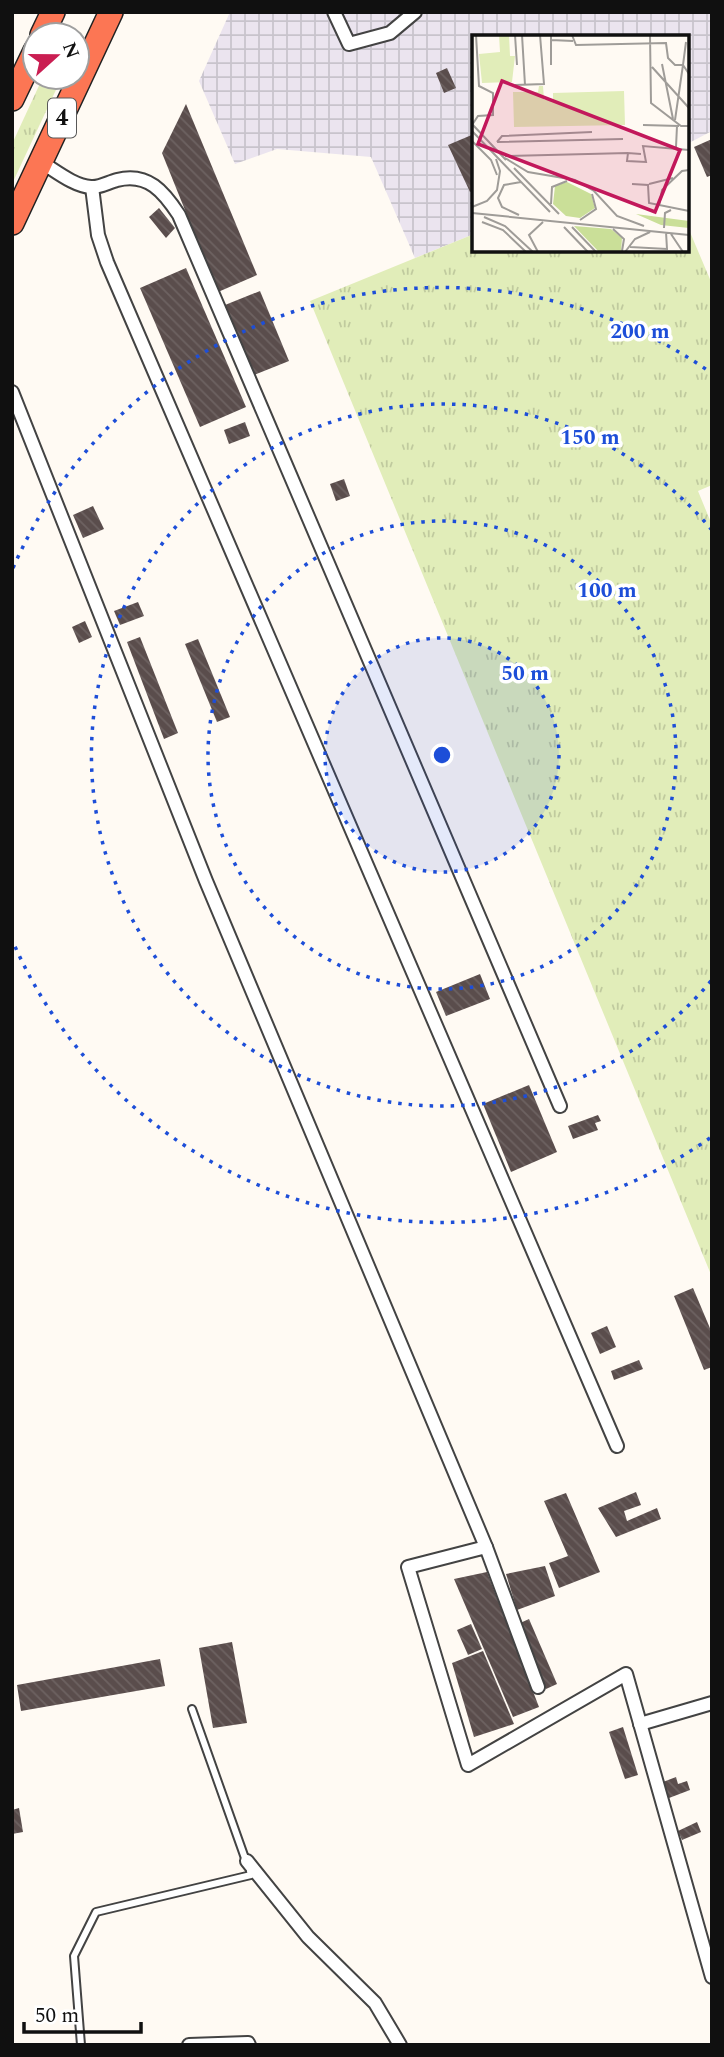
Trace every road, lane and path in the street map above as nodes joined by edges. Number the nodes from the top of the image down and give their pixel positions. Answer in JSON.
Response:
{"nodes":[{"id":1,"x":110,"y":12,"type":"edge"},
{"id":2,"x":334,"y":12,"type":"edge"},
{"id":3,"x":415,"y":12,"type":"edge"},
{"id":4,"x":21,"y":80,"type":"edge"},
{"id":5,"x":12,"y":99,"type":"edge"},
{"id":6,"x":41,"y":162,"type":"junction"},
{"id":7,"x":92,"y":187,"type":"junction"},
{"id":8,"x":12,"y":223,"type":"edge"},
{"id":9,"x":12,"y":392,"type":"edge"},
{"id":10,"x":560,"y":1106,"type":"dead end"},
{"id":11,"x":617,"y":1446,"type":"dead end"},
{"id":12,"x":486,"y":1547,"type":"junction"},
{"id":13,"x":538,"y":1687,"type":"dead end"},
{"id":14,"x":712,"y":1703,"type":"edge"},
{"id":15,"x":192,"y":1709,"type":"dead end"},
{"id":16,"x":640,"y":1724,"type":"junction"},
{"id":17,"x":247,"y":1861,"type":"junction"},
{"id":18,"x":712,"y":1977,"type":"edge"},
{"id":19,"x":81,"y":2045,"type":"edge"},
{"id":20,"x":189,"y":2045,"type":"edge"},
{"id":21,"x":250,"y":2045,"type":"edge"},
{"id":22,"x":400,"y":2045,"type":"edge"}],
"edges":[{"from":1,"to":6,"type":"highway","number":"4"},
{"from":2,"to":3,"type":"street"},
{"from":4,"to":5,"type":"highway","number":"4"},
{"from":6,"to":7,"type":"street"},
{"from":6,"to":8,"type":"highway","number":"4"},
{"from":7,"to":10,"type":"street"},
{"from":7,"to":11,"type":"street"},
{"from":9,"to":12,"type":"street"},
{"from":12,"to":13,"type":"street"},
{"from":12,"to":16,"type":"street"},
{"from":14,"to":16,"type":"street"},
{"from":15,"to":17,"type":"lane"},
{"from":16,"to":18,"type":"street"},
{"from":17,"to":19,"type":"lane"},
{"from":17,"to":22,"type":"street"},
{"from":20,"to":21,"type":"street"}]}
